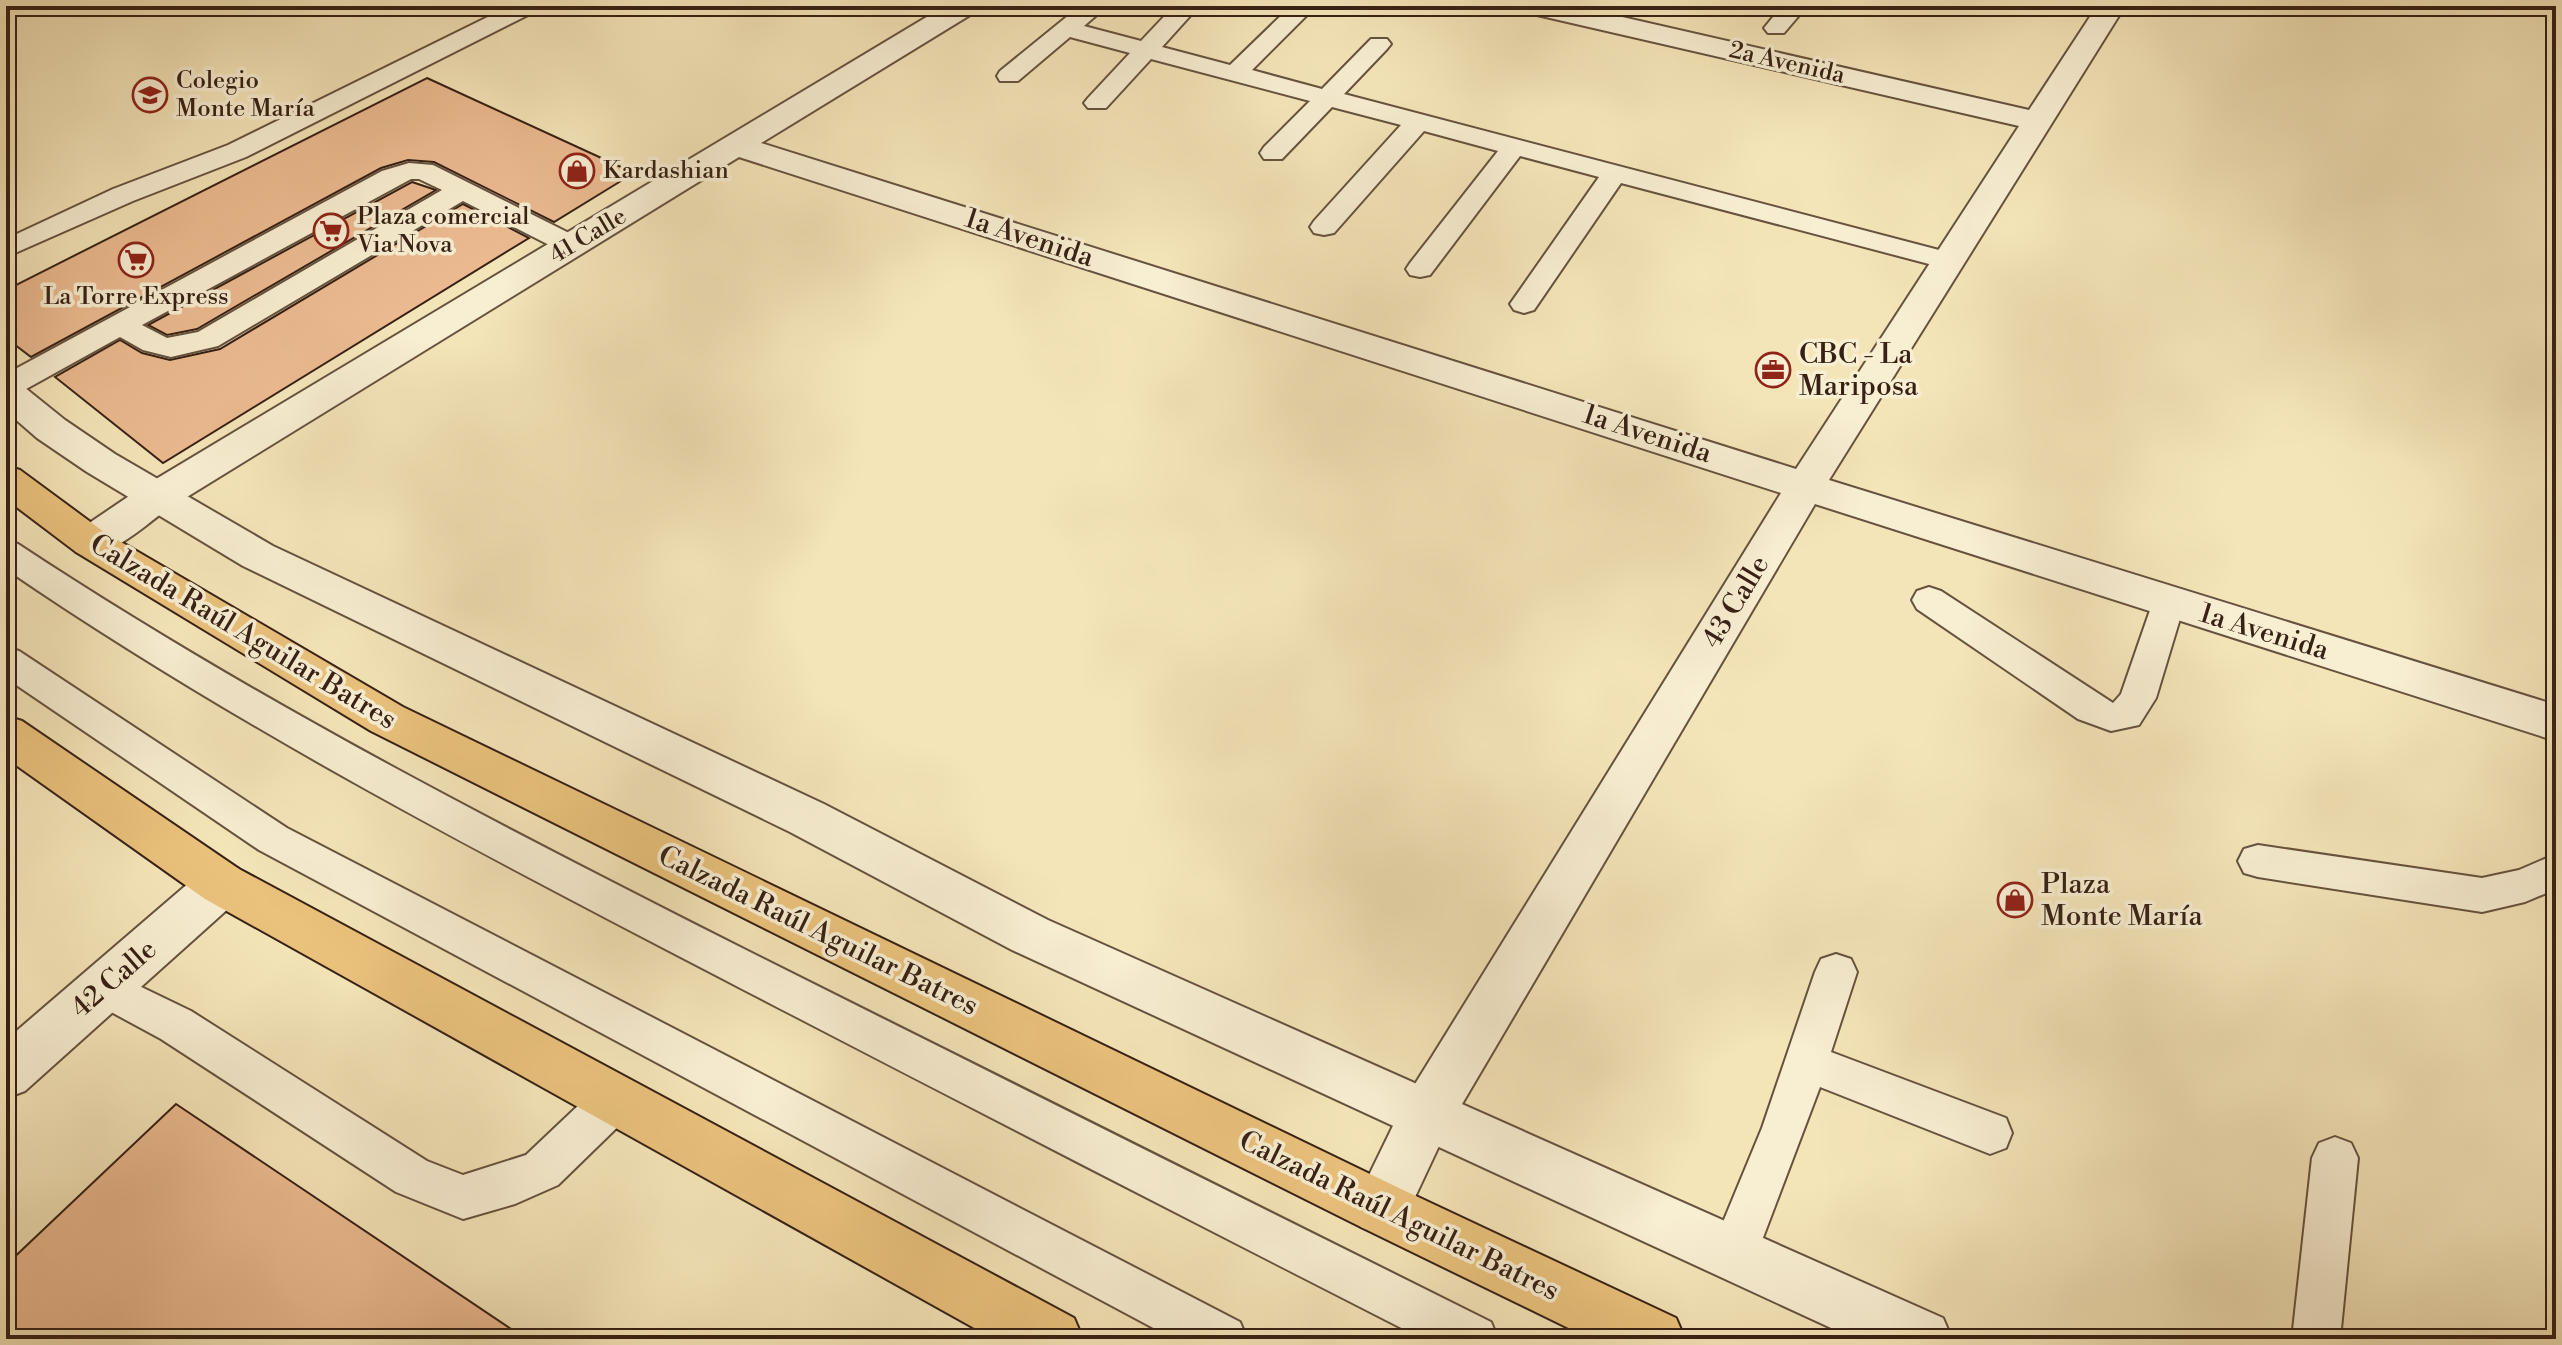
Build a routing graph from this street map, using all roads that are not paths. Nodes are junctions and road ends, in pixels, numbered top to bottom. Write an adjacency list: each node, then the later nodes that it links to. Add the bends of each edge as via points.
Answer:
1 (528, 6): 26 (lane, via 237,151 123,195)
2 (965, 6): 19 (street, 41 Calle)
3 (1095, 6): 10 (lane)
4 (1187, 6): 12 (lane)
5 (1304, 6): 13 (lane)
6 (1537, 6): 18 (street, 2a Avenida)
7 (1795, 6): 9 (lane)
8 (2111, 6): 18 (street, 43 Calle)
9 (1776, 28)
10 (1066, 29): 12 (lane); 14 (lane)
11 (1379, 44): 15 (lane)
12 (1145, 48): 13 (lane); 16 (lane)
13 (1235, 73): 15 (lane)
14 (1009, 76)
15 (1329, 98): 17 (lane); 21 (lane)
16 (1097, 103)
17 (1419, 121): 20 (lane); 24 (lane)
18 (2037, 121): 27 (street, 43 Calle)
19 (737, 146): 25 (street, 41 Calle); 33 (street, 1a Avenida)
20 (1515, 146): 22 (lane); 28 (lane)
21 (1273, 153)
22 (1615, 173): 27 (lane); 29 (lane)
23 (462, 190): 25 (lane); 30 (lane, via 424,171 391,177); 30 (lane, via 196,344 160,349)
24 (1324, 227)
25 (573, 246): 34 (street, 41 Calle)
26 (6, 249)
27 (1948, 261): 33 (street, 43 Calle)
28 (1420, 269)
29 (1524, 304)
30 (121, 324): 31 (lane)
31 (6, 389): 34 (street, via 51,429)
32 (6, 479): 35 (highway, Calzada Raúl Aguilar Batres)
33 (1806, 485): 38 (street, 1a Avenida); 50 (street, 43 Calle)
34 (155, 498): 35 (street, 41 Calle); 50 (street, via 258,556 807,818 1030,935)
35 (90, 542): 53 (highway, Calzada Raúl Aguilar Batres, via 387,719)
36 (6, 552): 57 (lane, via 65,594 337,757 546,869)
37 (1929, 600): 38 (lane, via 2091,709 2111,717 2126,715 2138,698)
38 (2168, 602): 40 (street, 1a Avenida)
39 (6, 660): 56 (lane, via 273,839)
40 (2556, 723)
41 (6, 734): 44 (highway)
42 (2258, 861): 43 (lane, via 2482,895)
43 (2556, 871)
44 (222, 884): 46 (street, 42 Calle); 49 (highway)
45 (1836, 972): 47 (lane)
46 (104, 987): 48 (street, 42 Calle); 49 (lane, via 176,1025 412,1177 463,1197 542,1170)
47 (1804, 1061): 51 (lane); 54 (lane, via 1784,1128)
48 (6, 1074)
49 (617, 1098): 55 (highway)
50 (1426, 1115): 53 (street, 43 Calle); 54 (street)
51 (1990, 1133)
52 (2335, 1158): 60 (lane)
53 (1381, 1208): 58 (highway, Calzada Raúl Aguilar Batres)
54 (1733, 1256): 59 (street)
55 (1053, 1339)
56 (1223, 1339)
57 (1474, 1339)
58 (1655, 1339)
59 (1922, 1339)
60 (2316, 1339)

